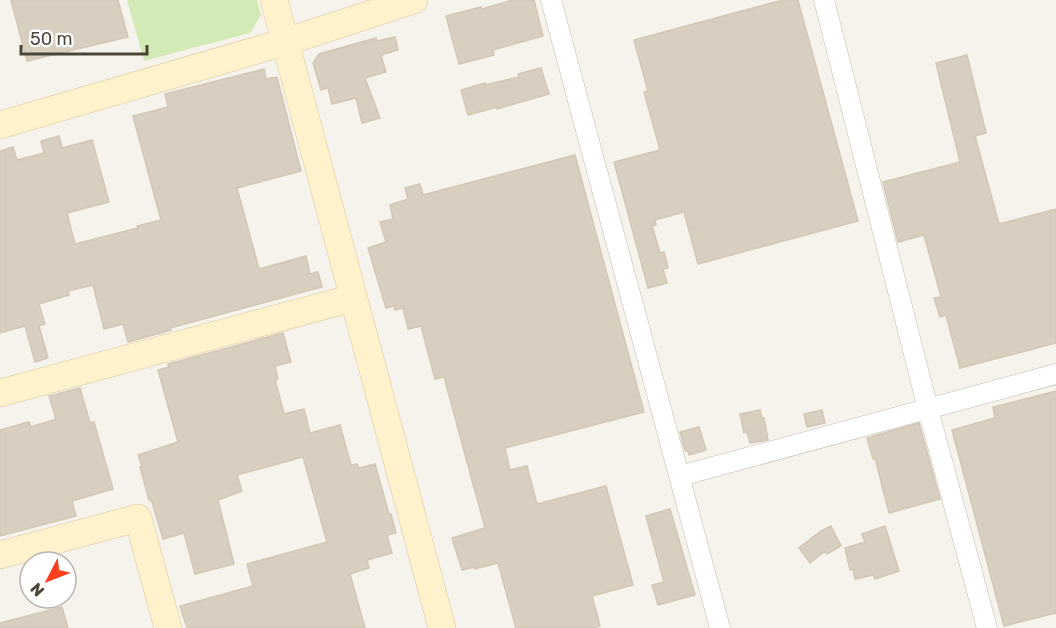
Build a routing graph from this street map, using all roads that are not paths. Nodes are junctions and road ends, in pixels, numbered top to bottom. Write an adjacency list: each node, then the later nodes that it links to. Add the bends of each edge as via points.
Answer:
1 (274, 0): 5 (street)
2 (414, 0): 5 (street)
3 (551, 0): 11 (street)
4 (824, 0): 10 (street)
5 (285, 42): 6 (street); 7 (street)
6 (0, 125)
7 (353, 298): 9 (street); 14 (street)
8 (1056, 374): 10 (street)
9 (0, 393)
10 (928, 409): 11 (street); 16 (street)
11 (680, 476): 15 (street)
12 (0, 555): 13 (street, via 138,518)
13 (168, 628)
14 (442, 628)
15 (720, 628)
16 (987, 628)

